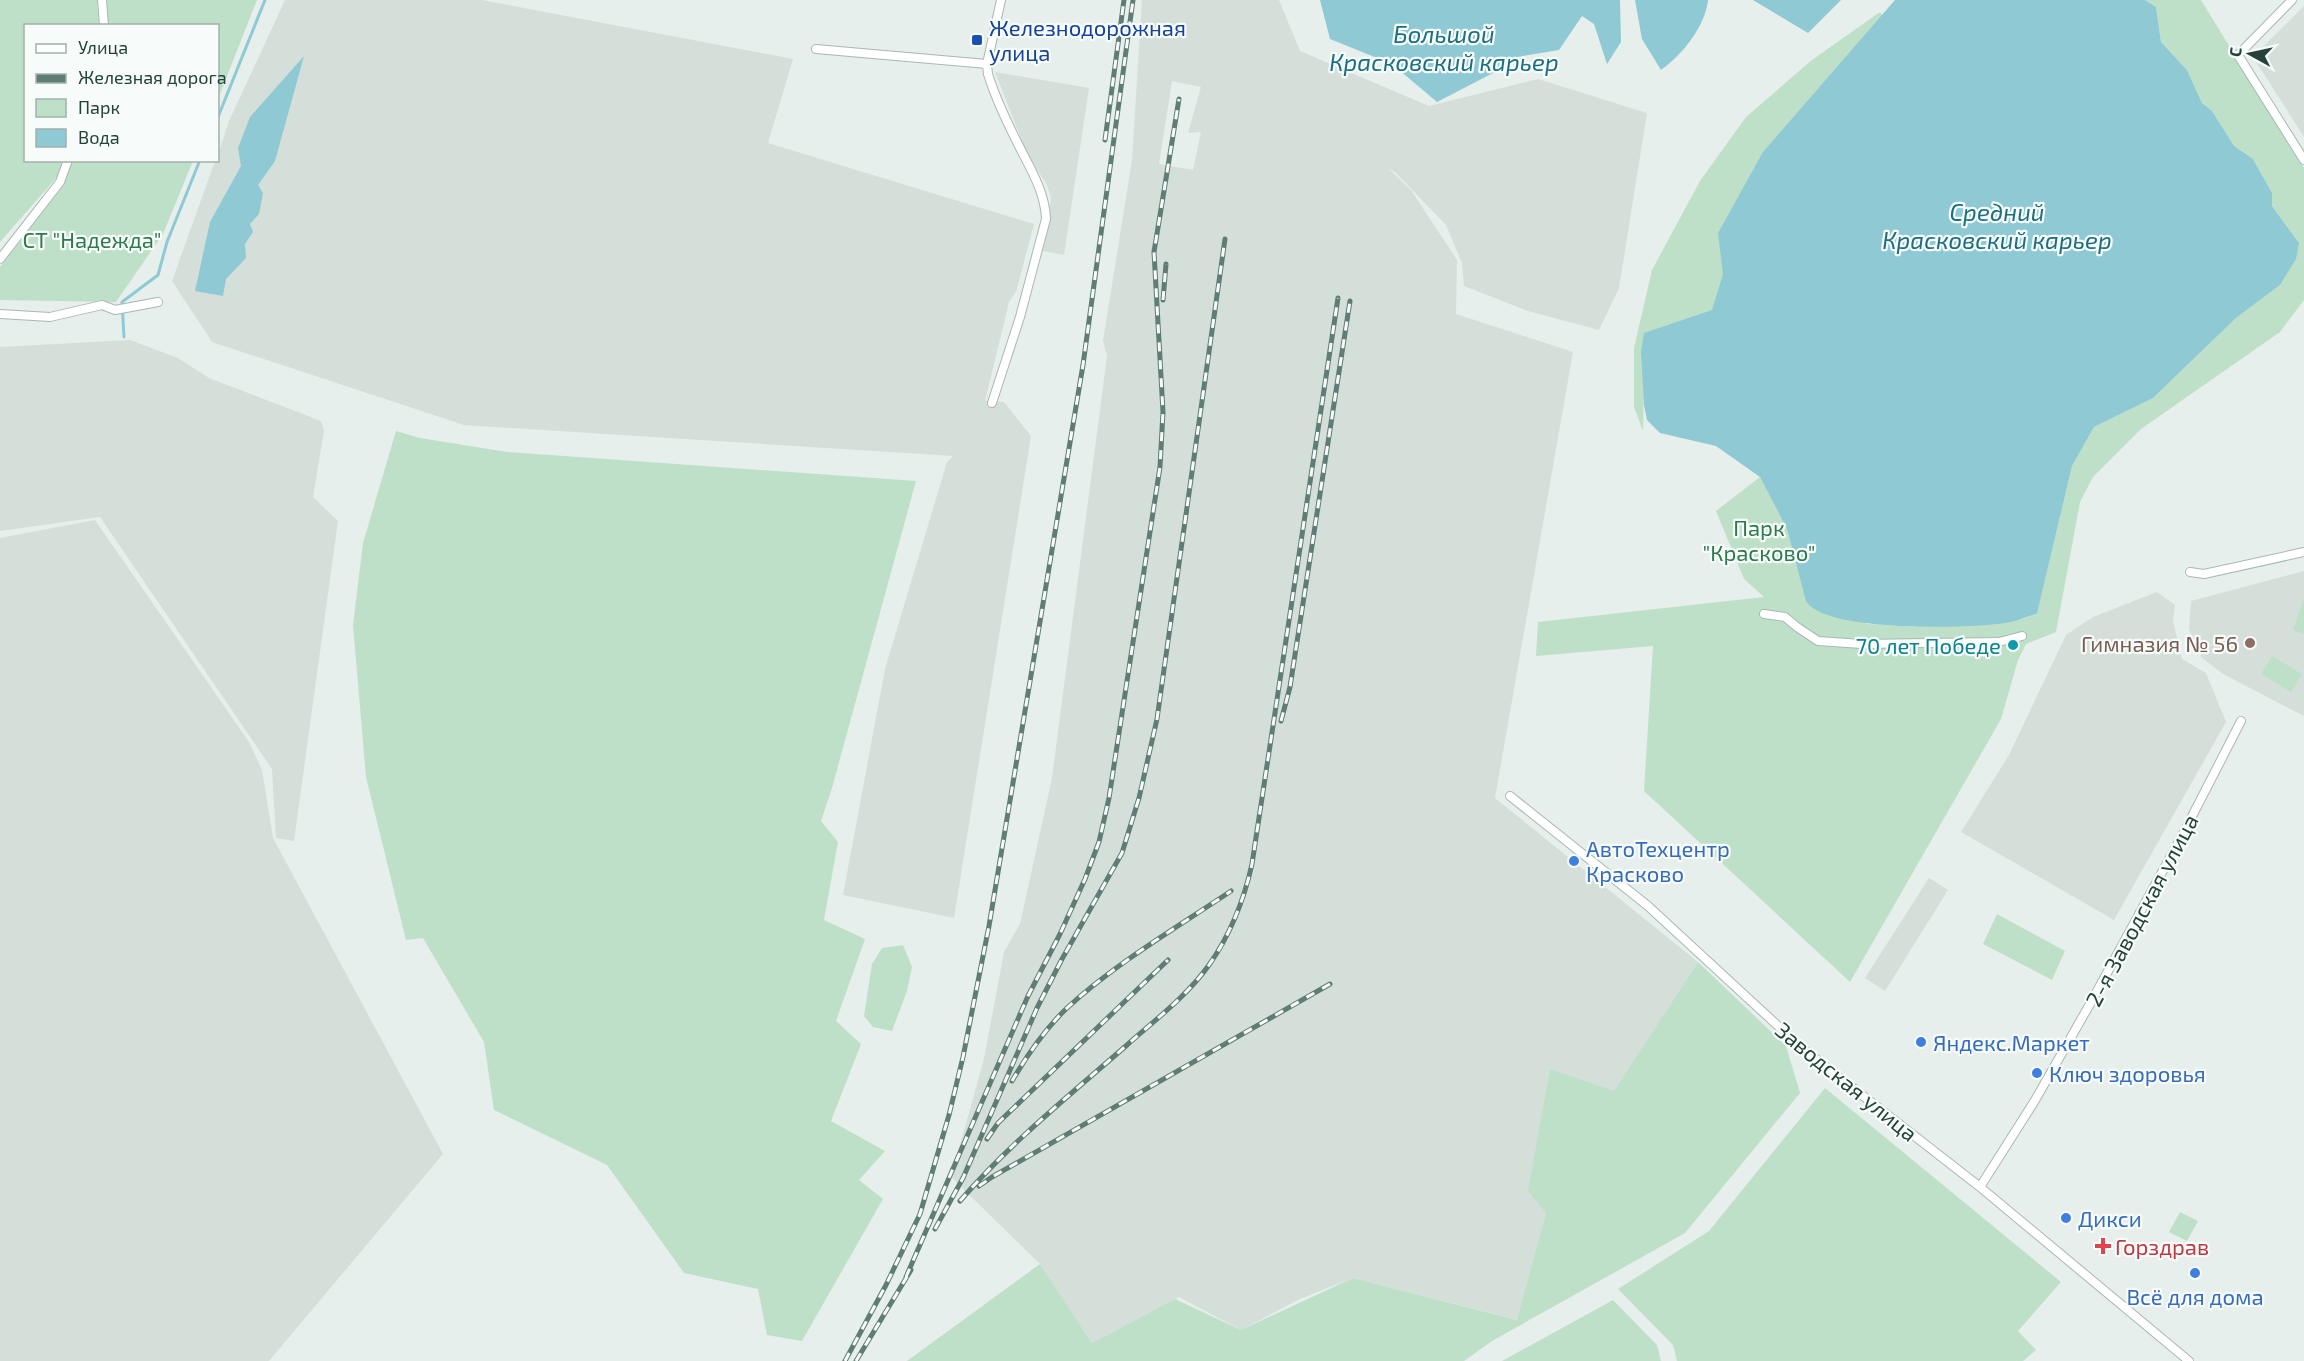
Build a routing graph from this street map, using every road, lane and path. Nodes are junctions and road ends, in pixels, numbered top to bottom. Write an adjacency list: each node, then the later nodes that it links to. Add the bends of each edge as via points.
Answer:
1 (102, 0): 4 (street)
2 (1001, 0): 6 (street)
3 (2292, 0): 7 (street, via 2238,55)
4 (104, 24)
5 (816, 49): 6 (street)
6 (987, 64): 12 (street, via 996,96 1041,191 1046,219)
7 (2304, 160)
8 (67, 162): 9 (street, via 60,182)
9 (0, 259)
10 (158, 302): 11 (street, via 115,310 102,305 50,317)
11 (0, 314)
12 (992, 403)
13 (2304, 552): 14 (street, via 2204,574)
14 (2190, 572)
15 (1764, 614): 16 (street, via 1785,617 1818,641 1999,642)
16 (2022, 636)
17 (2241, 721): 19 (street, 2-я Заводская улица, via 2090,1004)
18 (1510, 796): 19 (street, Заводская улица, via 1648,906 1803,1049)
19 (1980, 1187): 20 (street, Заводская улица)
20 (2189, 1361)

